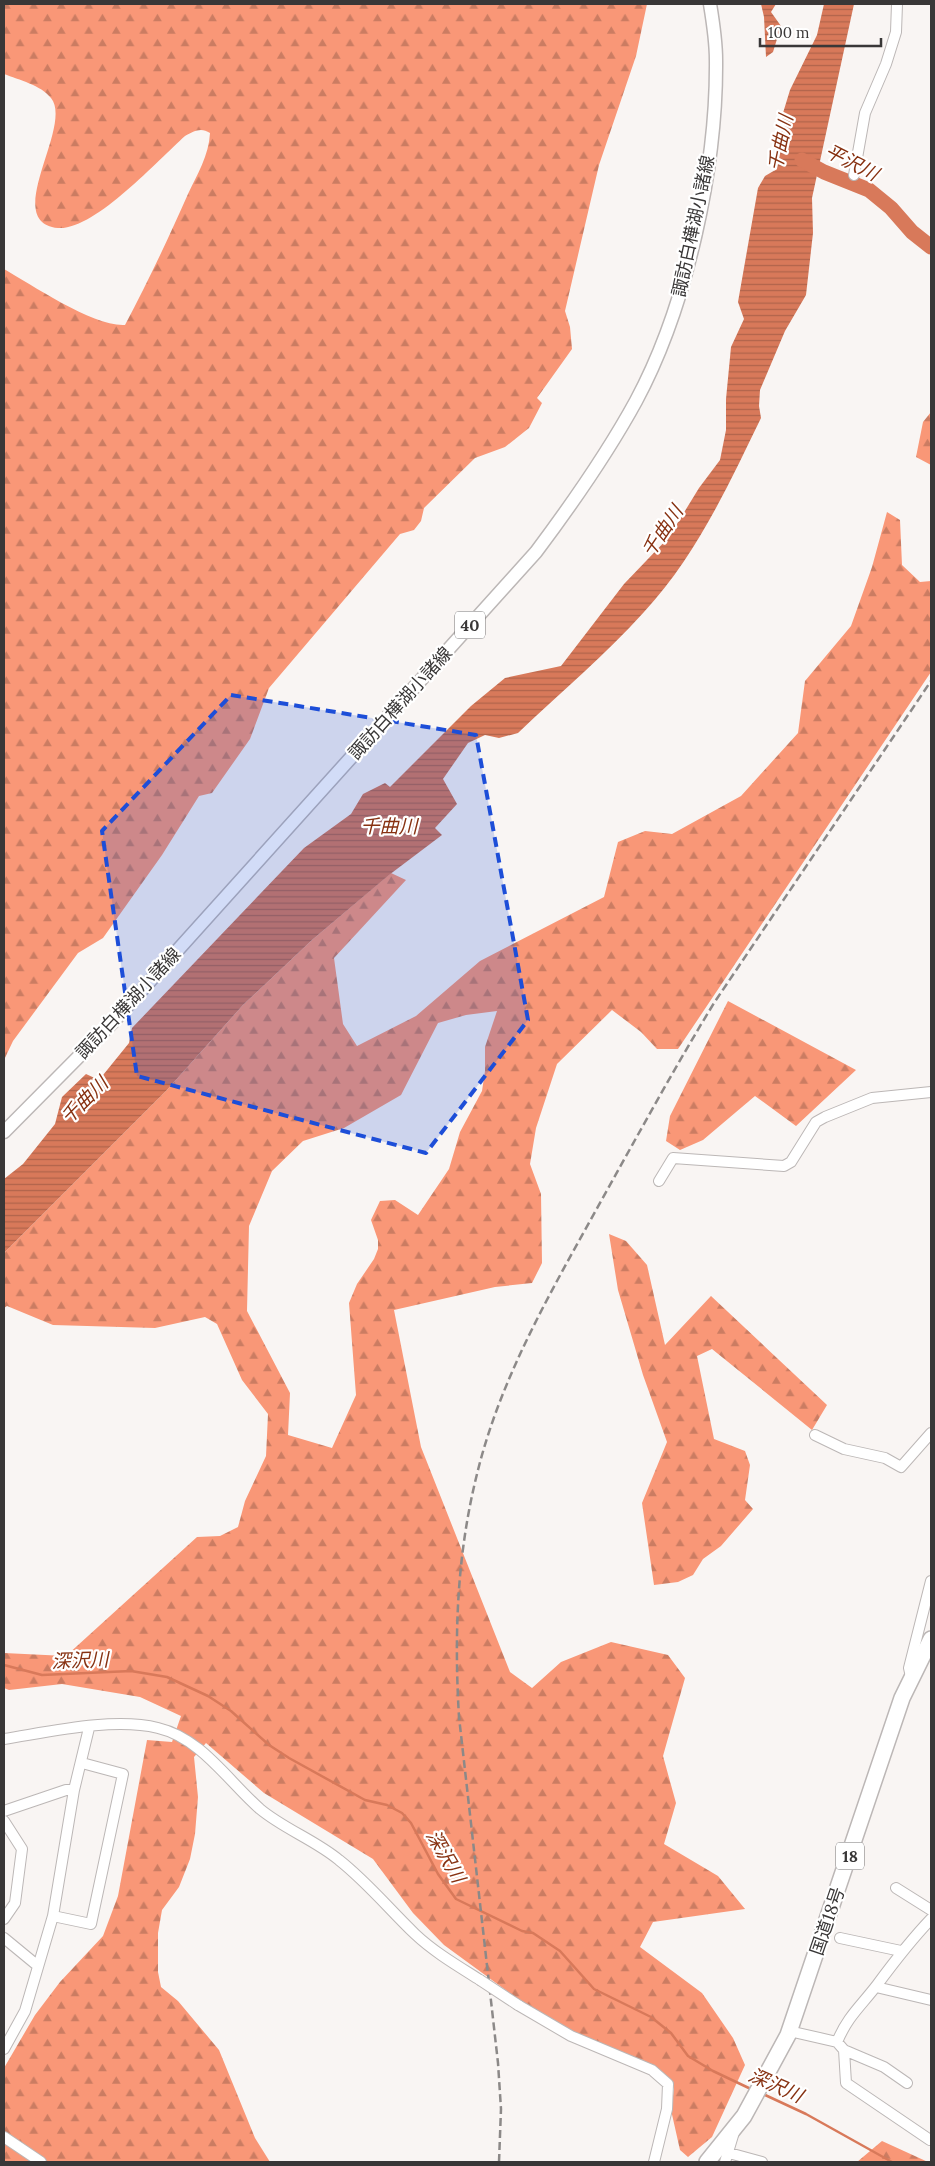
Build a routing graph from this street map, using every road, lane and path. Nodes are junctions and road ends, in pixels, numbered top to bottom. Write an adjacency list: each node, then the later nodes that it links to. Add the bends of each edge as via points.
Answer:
1 (710, 4): 5 (main road, 諏訪白樺湖小諸線 / 40, via 716,59 715,102 693,247 675,311 645,382 579,496 536,552 113,1022)
2 (898, 4): 3 (street, via 896,32 865,113)
3 (854, 175)
4 (931, 1092): 6 (street, via 872,1098 816,1122 791,1162 784,1166 674,1158)
5 (4, 1132)
6 (659, 1181)
7 (931, 1432): 8 (street, via 901,1467 885,1458 844,1449)
8 (815, 1435)
9 (931, 1581): 10 (street)
10 (921, 1623): 11 (street); 12 (street, via 909,1668)
11 (931, 1639): 12 (highway, 国道18号 / 18)
12 (911, 1678): 30 (highway, 国道18号 / 18)
13 (89, 1728): 14 (street); 15 (street); 39 (street, bridge, via 139,1725 184,1738 198,1747 260,1809 338,1859 373,1889 416,1935 518,2005 571,2036 652,2070 668,2084 667,2108)
14 (4, 1739)
15 (82, 1763): 16 (street); 21 (street, via 123,1774 91,1924)
16 (74, 1790): 17 (street); 21 (street)
17 (4, 1811)
18 (4, 1821): 22 (street, via 22,1849 15,1903)
19 (896, 1888): 20 (street)
20 (931, 1910)
21 (53, 1916): 27 (street)
22 (4, 1919)
23 (931, 1919): 26 (street)
24 (4, 1938): 27 (street)
25 (840, 1938): 26 (street)
26 (901, 1951): 28 (street)
27 (38, 1966): 32 (street, via 25,2011)
28 (876, 1987): 29 (street); 31 (street, via 846,2022)
29 (931, 2000)
30 (788, 2033): 31 (street); 34 (highway, 国道18号 / 18)
31 (840, 2046): 33 (street); 36 (street, via 846,2083)
32 (4, 2049)
33 (908, 2083)
34 (740, 2122): 37 (street); 40 (highway, 国道18号 / 18)
35 (4, 2138): 38 (street)
36 (930, 2140)
37 (727, 2158): 41 (street)
38 (41, 2162)
39 (654, 2162)
40 (708, 2162)
41 (762, 2162)

